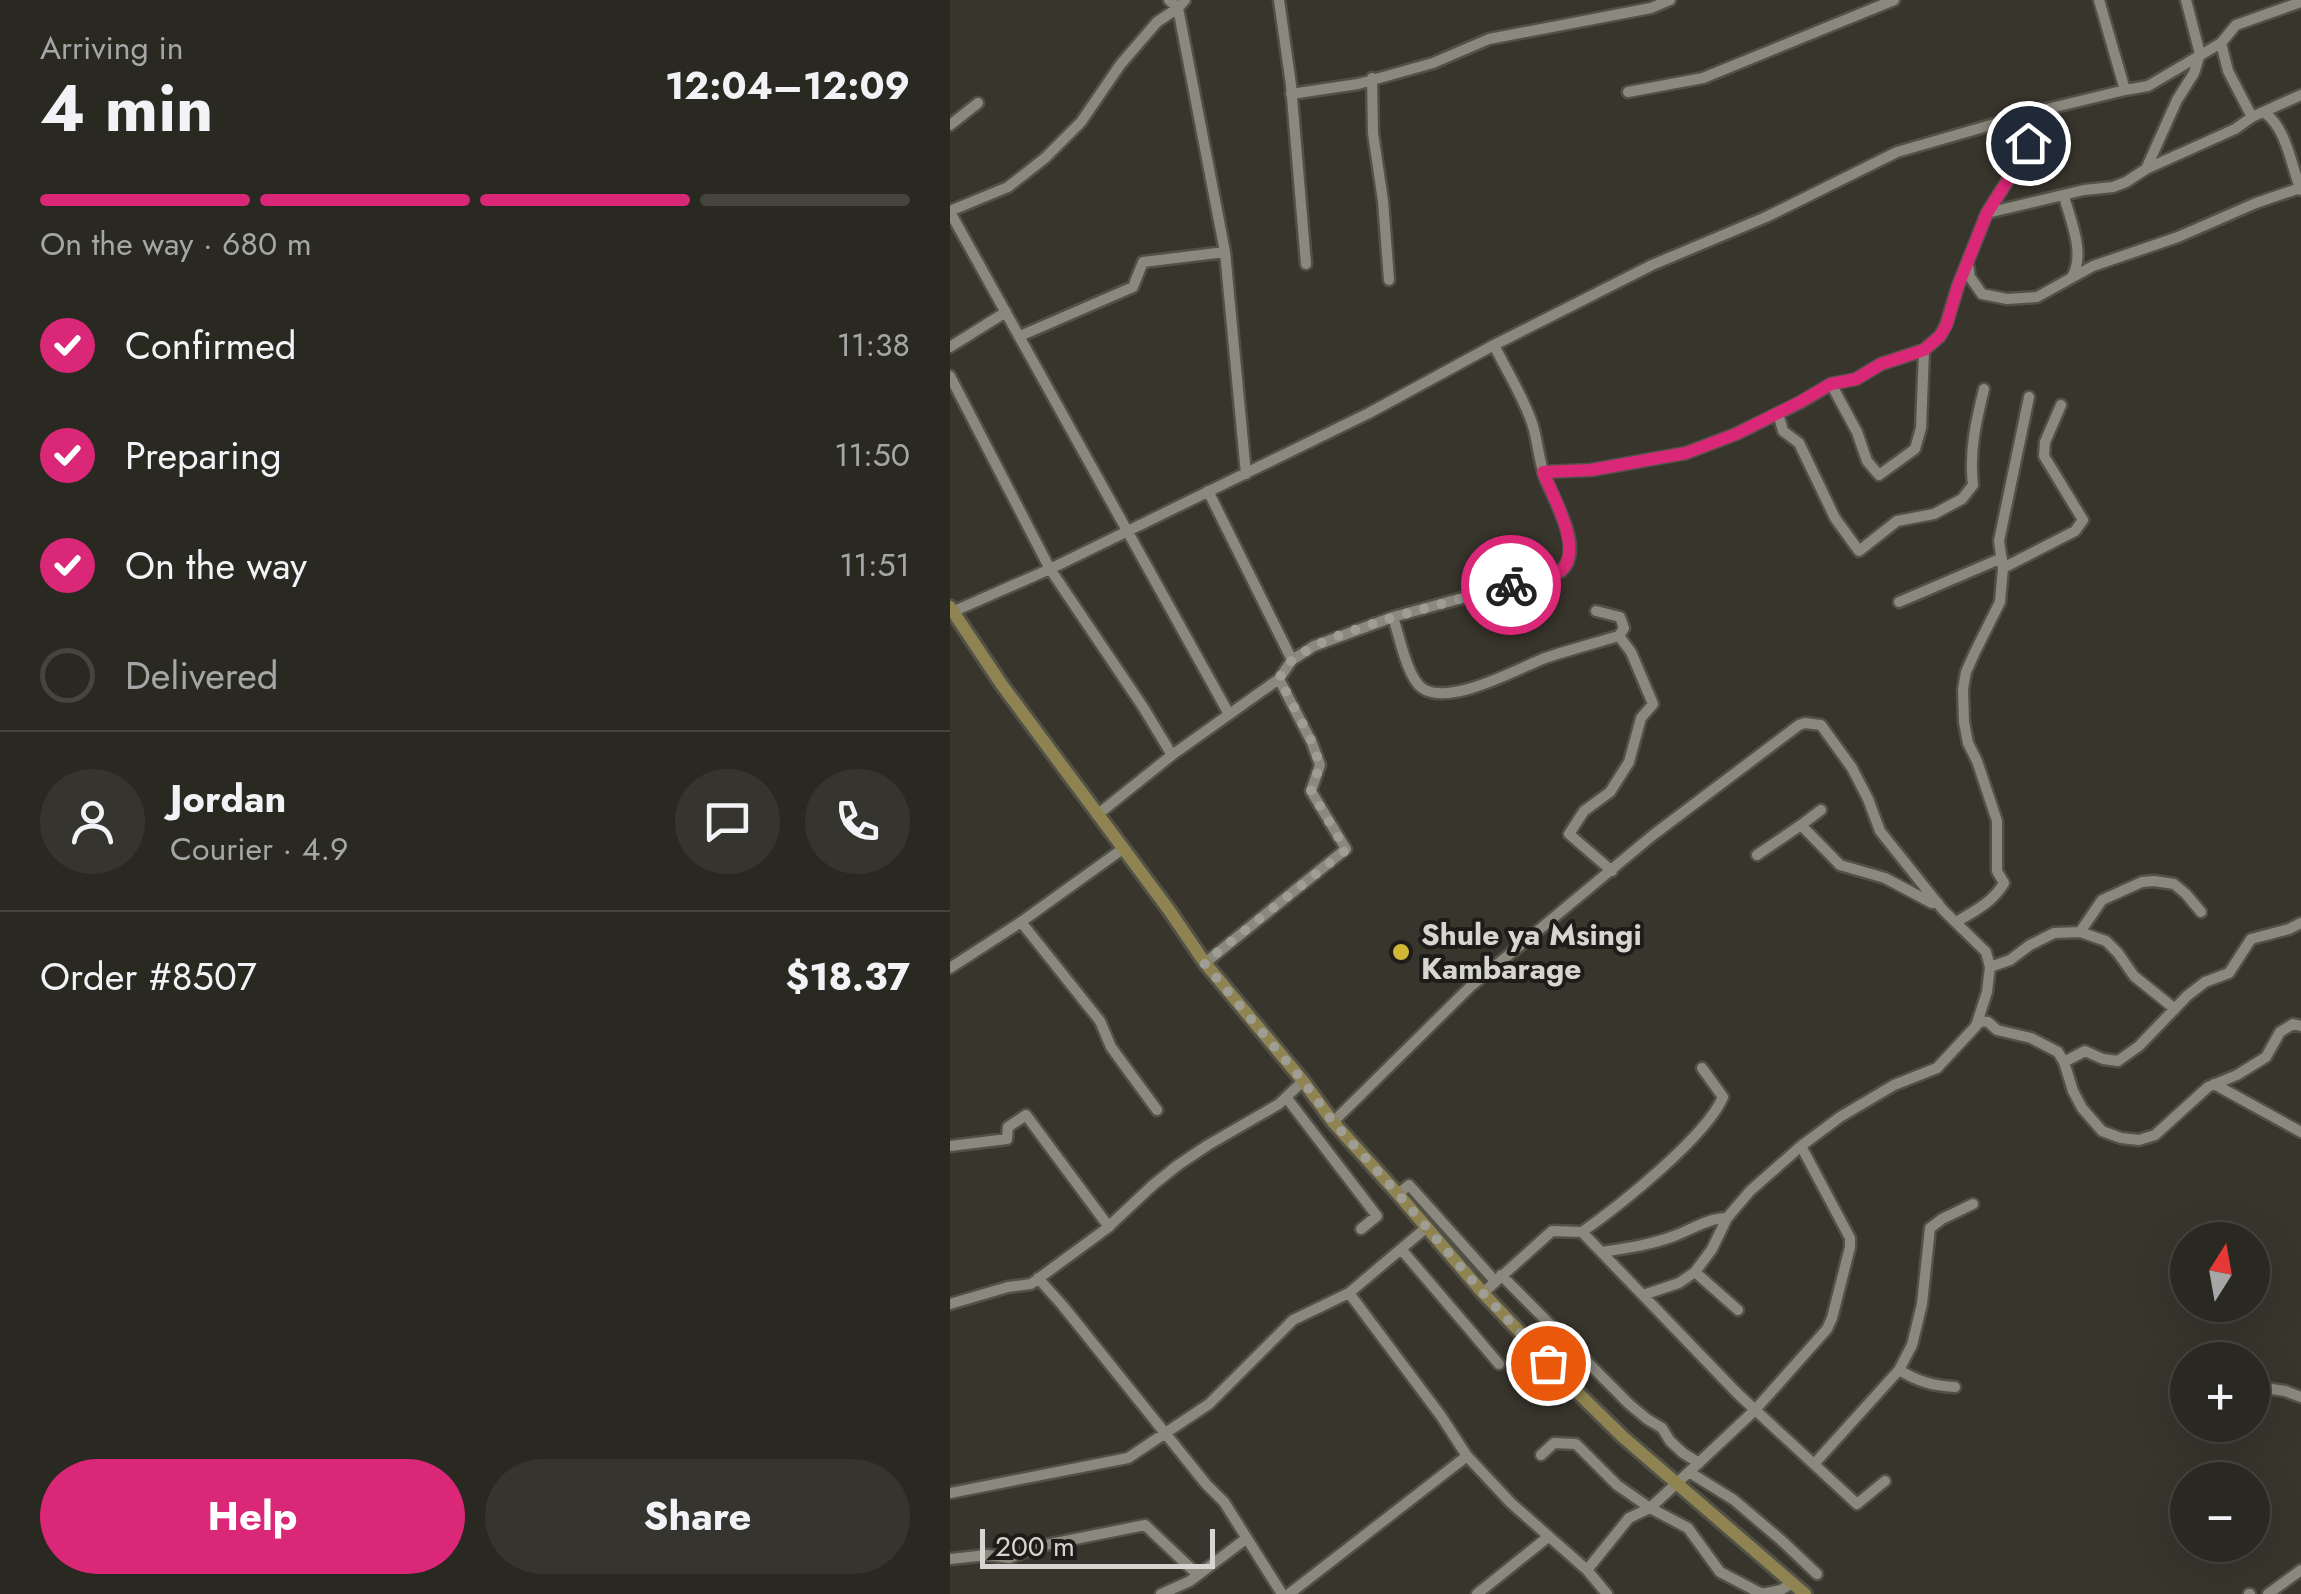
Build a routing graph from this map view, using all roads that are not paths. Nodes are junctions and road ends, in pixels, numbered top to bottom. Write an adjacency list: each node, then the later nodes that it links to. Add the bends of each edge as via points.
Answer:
1 (1279, 0): 13 (street)
2 (1670, 0): 10 (street, via 1488,38 1433,64)
3 (1894, 0): 12 (street, via 1703,78)
4 (2099, 0): 11 (street)
5 (2186, 0): 9 (street)
6 (2301, 2): 8 (street, via 2236,25)
7 (1177, 3): 23 (street, via 1045,158 1008,186); 25 (street)
8 (2221, 43): 9 (street); 18 (street)
9 (2200, 54): 11 (street, via 2148,86); 20 (street)
10 (1372, 78): 13 (street); 29 (street)
11 (2125, 90): 16 (street)
12 (1628, 92)
13 (1292, 94): 27 (street)
14 (2301, 96): 17 (street)
15 (978, 103): 19 (street)
16 (2044, 110): 24 (street, via 2043,124); 32 (street, via 1896,152)
17 (2265, 113): 18 (street); 21 (street, via 2286,144)
18 (2252, 118): 20 (street)
19 (950, 125)
20 (2146, 169): 22 (street, via 2112,187)
21 (2300, 190): 28 (street)
22 (2064, 196): 24 (street); 28 (street, via 2078,251)
23 (950, 211): 30 (street)
24 (1987, 213): 26 (street)
25 (1225, 252): 31 (street, via 1143,262 1133,286); 42 (street)
26 (1968, 262): 28 (street, via 1982,294 2007,299 2037,298); 34 (street, via 1946,326)
27 (1306, 264)
28 (2072, 277)
29 (1390, 280)
30 (1006, 312): 31 (street); 33 (street)
31 (1020, 336): 44 (street)
32 (1494, 345): 41 (street, via 1532,422); 42 (street)
33 (950, 347)
34 (1924, 350): 36 (street); 36 (street, via 1914,449 1879,475)
35 (950, 376): 46 (street)
36 (1831, 384): 40 (street)
37 (1984, 389): 40 (street, via 1970,464 1973,484 1962,500 1896,522 1859,551)
38 (2029, 397): 45 (street, via 1999,542)
39 (2061, 405): 45 (street, via 2044,456 2083,520 2075,532)
40 (1778, 413): 41 (street, via 1686,453)
41 (1543, 472): 50 (street, via 1568,532 1566,568)
42 (1246, 474): 43 (street)
43 (1208, 491): 44 (street); 52 (street)
44 (1126, 531): 46 (street); 54 (street)
45 (2003, 563): 47 (street); 65 (street, via 2000,602 1963,690 1968,744 1997,821 1997,872 2004,884)
46 (1050, 569): 48 (street); 55 (street)
47 (1899, 602)
48 (951, 611): 57 (main road)
49 (1596, 611): 51 (street, via 1620,617)
50 (1394, 617): 51 (street, via 1417,684 1441,694); 52 (street)
51 (1619, 636): 61 (street, via 1653,704 1610,792 1569,834)
52 (1292, 660): 53 (street)
53 (1279, 678): 54 (street); 68 (street, via 1320,765 1311,791 1346,850)
54 (1229, 714): 55 (street)
55 (1172, 755): 57 (street)
56 (1821, 810): 58 (street)
57 (1097, 815): 59 (main road)
58 (1801, 824): 60 (street); 62 (street, via 1840,865)
59 (1124, 848): 64 (street); 68 (main road)
60 (1757, 855)
61 (1612, 871): 62 (street, via 1805,723 1821,725 1860,784 1880,831); 80 (street, via 1470,988)
62 (1939, 903): 65 (street)
63 (2201, 912): 67 (street, via 2174,884 2154,880 2102,900)
64 (1021, 922): 70 (street); 79 (street, via 1100,1021)
65 (1956, 922): 69 (street, via 1986,952)
66 (2301, 923): 71 (street, via 2251,940 2229,973 2205,982)
67 (2080, 932): 69 (street, via 2054,933); 71 (street, via 2106,941 2134,976)
68 (1204, 963): 76 (main road)
69 (1990, 967): 72 (street)
70 (950, 968)
71 (2176, 1009): 74 (street, via 2118,1061 2085,1051)
72 (1976, 1026): 74 (street, via 1988,1022 2042,1042); 83 (street, via 1937,1068 1894,1085)
73 (2301, 1026): 77 (street, via 2280,1032 2266,1056)
74 (2064, 1062): 77 (street, via 2092,1120 2102,1131 2132,1140 2154,1135)
75 (1702, 1068): 90 (street, via 1723,1098 1718,1109 1682,1149)
76 (1303, 1081): 78 (street); 80 (main road)
77 (2214, 1084): 81 (street)
78 (1286, 1097): 87 (street, via 1178,1165); 89 (street, via 1377,1216)
79 (1158, 1110)
80 (1333, 1122): 84 (main road)
81 (2301, 1132)
82 (950, 1146): 87 (street, via 1007,1138 1008,1127 1026,1115)
83 (1801, 1146): 86 (street); 106 (street, via 1850,1247 1827,1329)
84 (1398, 1194): 88 (main road); 95 (street, via 1409,1185)
85 (1973, 1204): 102 (street, via 1930,1228 1922,1304)
86 (1727, 1218): 92 (street); 93 (street)
87 (1109, 1227): 94 (street)
88 (1427, 1227): 91 (street); 97 (main road)
89 (1361, 1229)
90 (1582, 1232): 92 (street); 95 (street, via 1552,1231)
91 (1400, 1250): 96 (street); 101 (street)
92 (1602, 1252): 98 (street)
93 (1695, 1272): 98 (street); 100 (street)
94 (1038, 1278): 99 (street); 107 (street)
95 (1498, 1278): 97 (street); 111 (street, via 1662,1428)
96 (1349, 1293): 107 (street, via 1293,1320 1209,1404); 109 (street)
97 (1483, 1293): 113 (main road, via 1570,1386)
98 (1644, 1295): 106 (street)
99 (950, 1304)
100 (1738, 1310)
101 (1499, 1364)
102 (1898, 1370): 103 (street); 110 (street)
103 (1955, 1387)
104 (2270, 1389): 105 (street)
105 (2301, 1397)
106 (1754, 1410): 110 (street); 111 (street)
107 (1166, 1432): 114 (street, via 1128,1458); 117 (street)
108 (1541, 1455): 115 (street, via 1554,1443 1576,1444)
109 (1467, 1456): 116 (street); 125 (street)
110 (1814, 1464): 112 (street, via 1858,1504)
111 (1694, 1467): 113 (street); 121 (street)
112 (1886, 1481)
113 (1676, 1483): 115 (street); 123 (main road)
114 (950, 1493)
115 (1650, 1508): 119 (street, via 1628,1518); 128 (street, via 1688,1528 1720,1572)
116 (1548, 1537): 119 (street); 126 (street)
117 (1247, 1538): 122 (street); 125 (street)
118 (950, 1559): 122 (street, via 1008,1558 1145,1525)
119 (1587, 1570): 127 (street)
120 (2301, 1570): 130 (street)
121 (1816, 1574)
122 (1198, 1575): 124 (street)
123 (1792, 1583): 128 (street); 129 (main road)
124 (1160, 1594)
125 (1285, 1594)
126 (1477, 1594)
127 (1608, 1594)
128 (1761, 1594)
129 (1805, 1594)
130 (2268, 1594)

